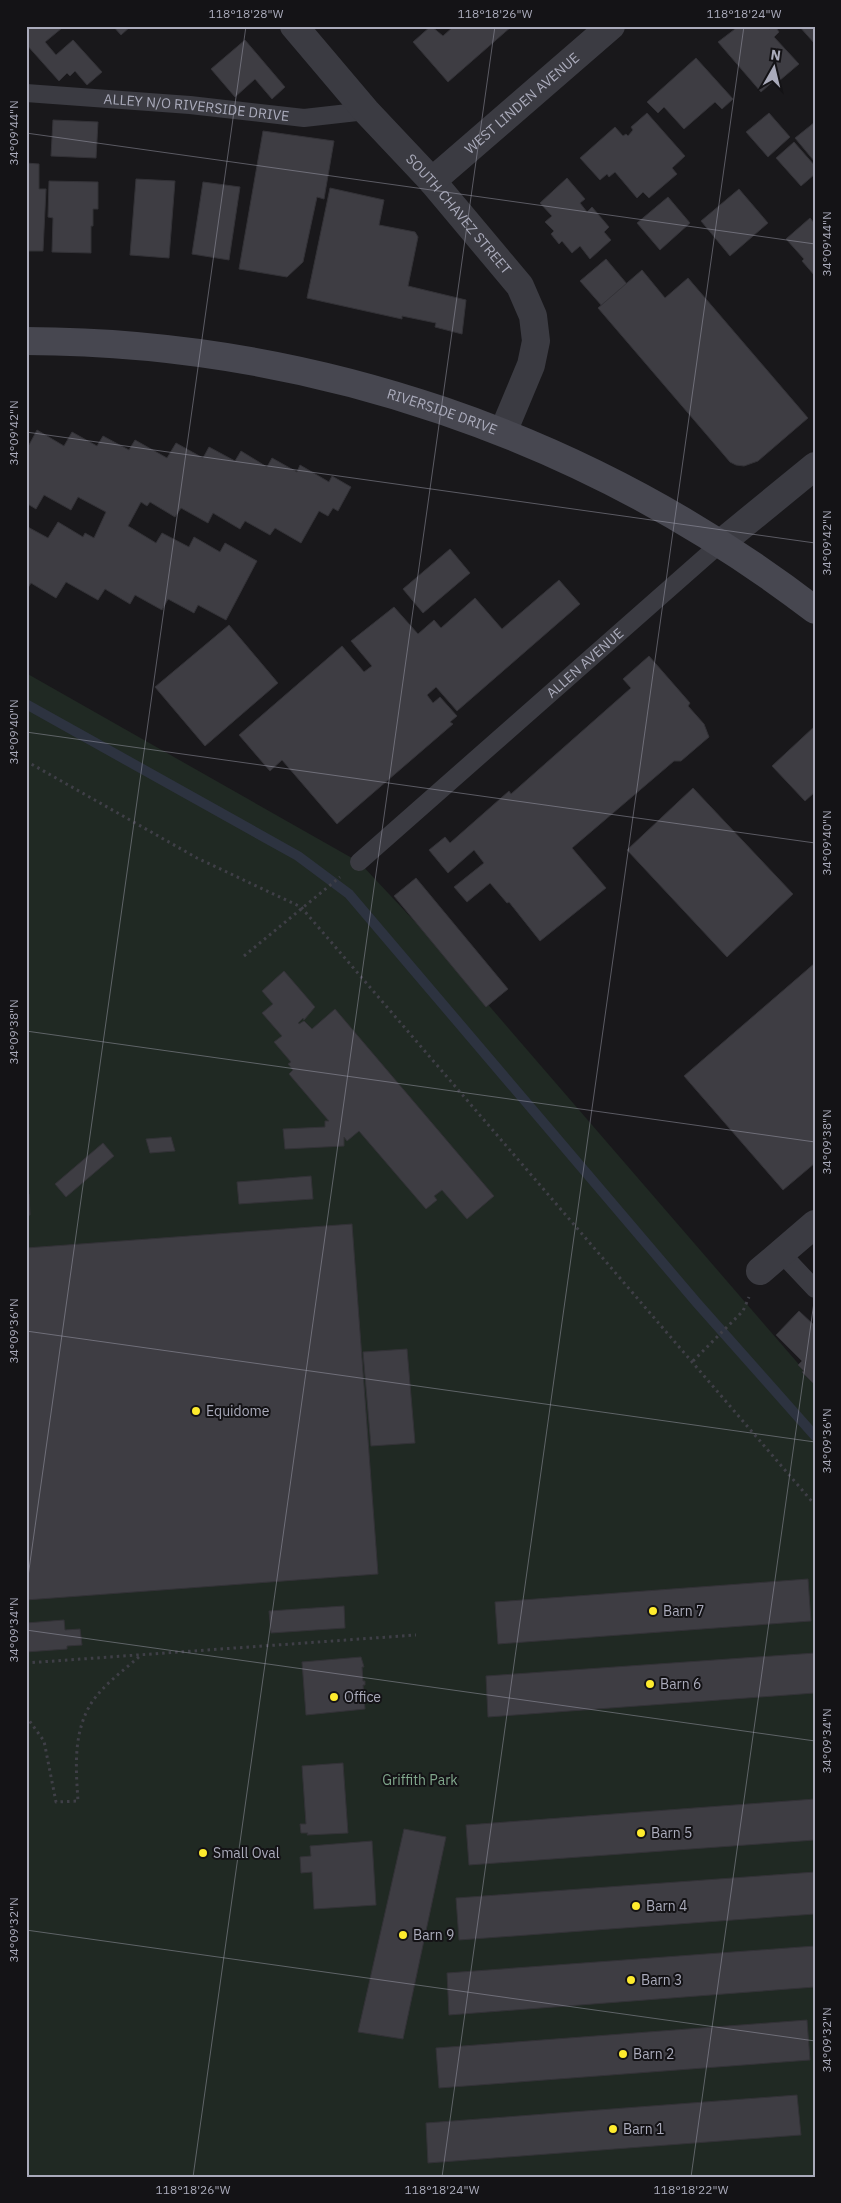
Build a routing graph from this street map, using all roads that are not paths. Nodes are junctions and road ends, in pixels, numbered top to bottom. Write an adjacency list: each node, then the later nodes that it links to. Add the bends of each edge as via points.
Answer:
1 (294, 26): 4 (street, SOUTH CHAVEZ STREET)
2 (611, 26): 5 (street, WEST LINDEN AVENUE)
3 (26, 93): 4 (lane, ALLEY N/O RIVERSIDE DRIVE, via 190,105 304,118)
4 (366, 111): 5 (street, SOUTH CHAVEZ STREET)
5 (432, 182): 7 (street, SOUTH CHAVEZ STREET, via 520,286 533,316 536,341 531,365)
6 (26, 341): 7 (main road, RIVERSIDE DRIVE, via 139,347 226,357 290,369 408,398)
7 (503, 432): 9 (main road, RIVERSIDE DRIVE, via 631,492)
8 (815, 466): 9 (street, ALLEN AVENUE)
9 (721, 543): 10 (main road, RIVERSIDE DRIVE); 11 (lane, ALLEN AVENUE)
10 (815, 610)
11 (352, 867)
12 (815, 1224): 13 (street)
13 (781, 1253): 14 (street); 15 (lane)
14 (760, 1271)
15 (815, 1288)

